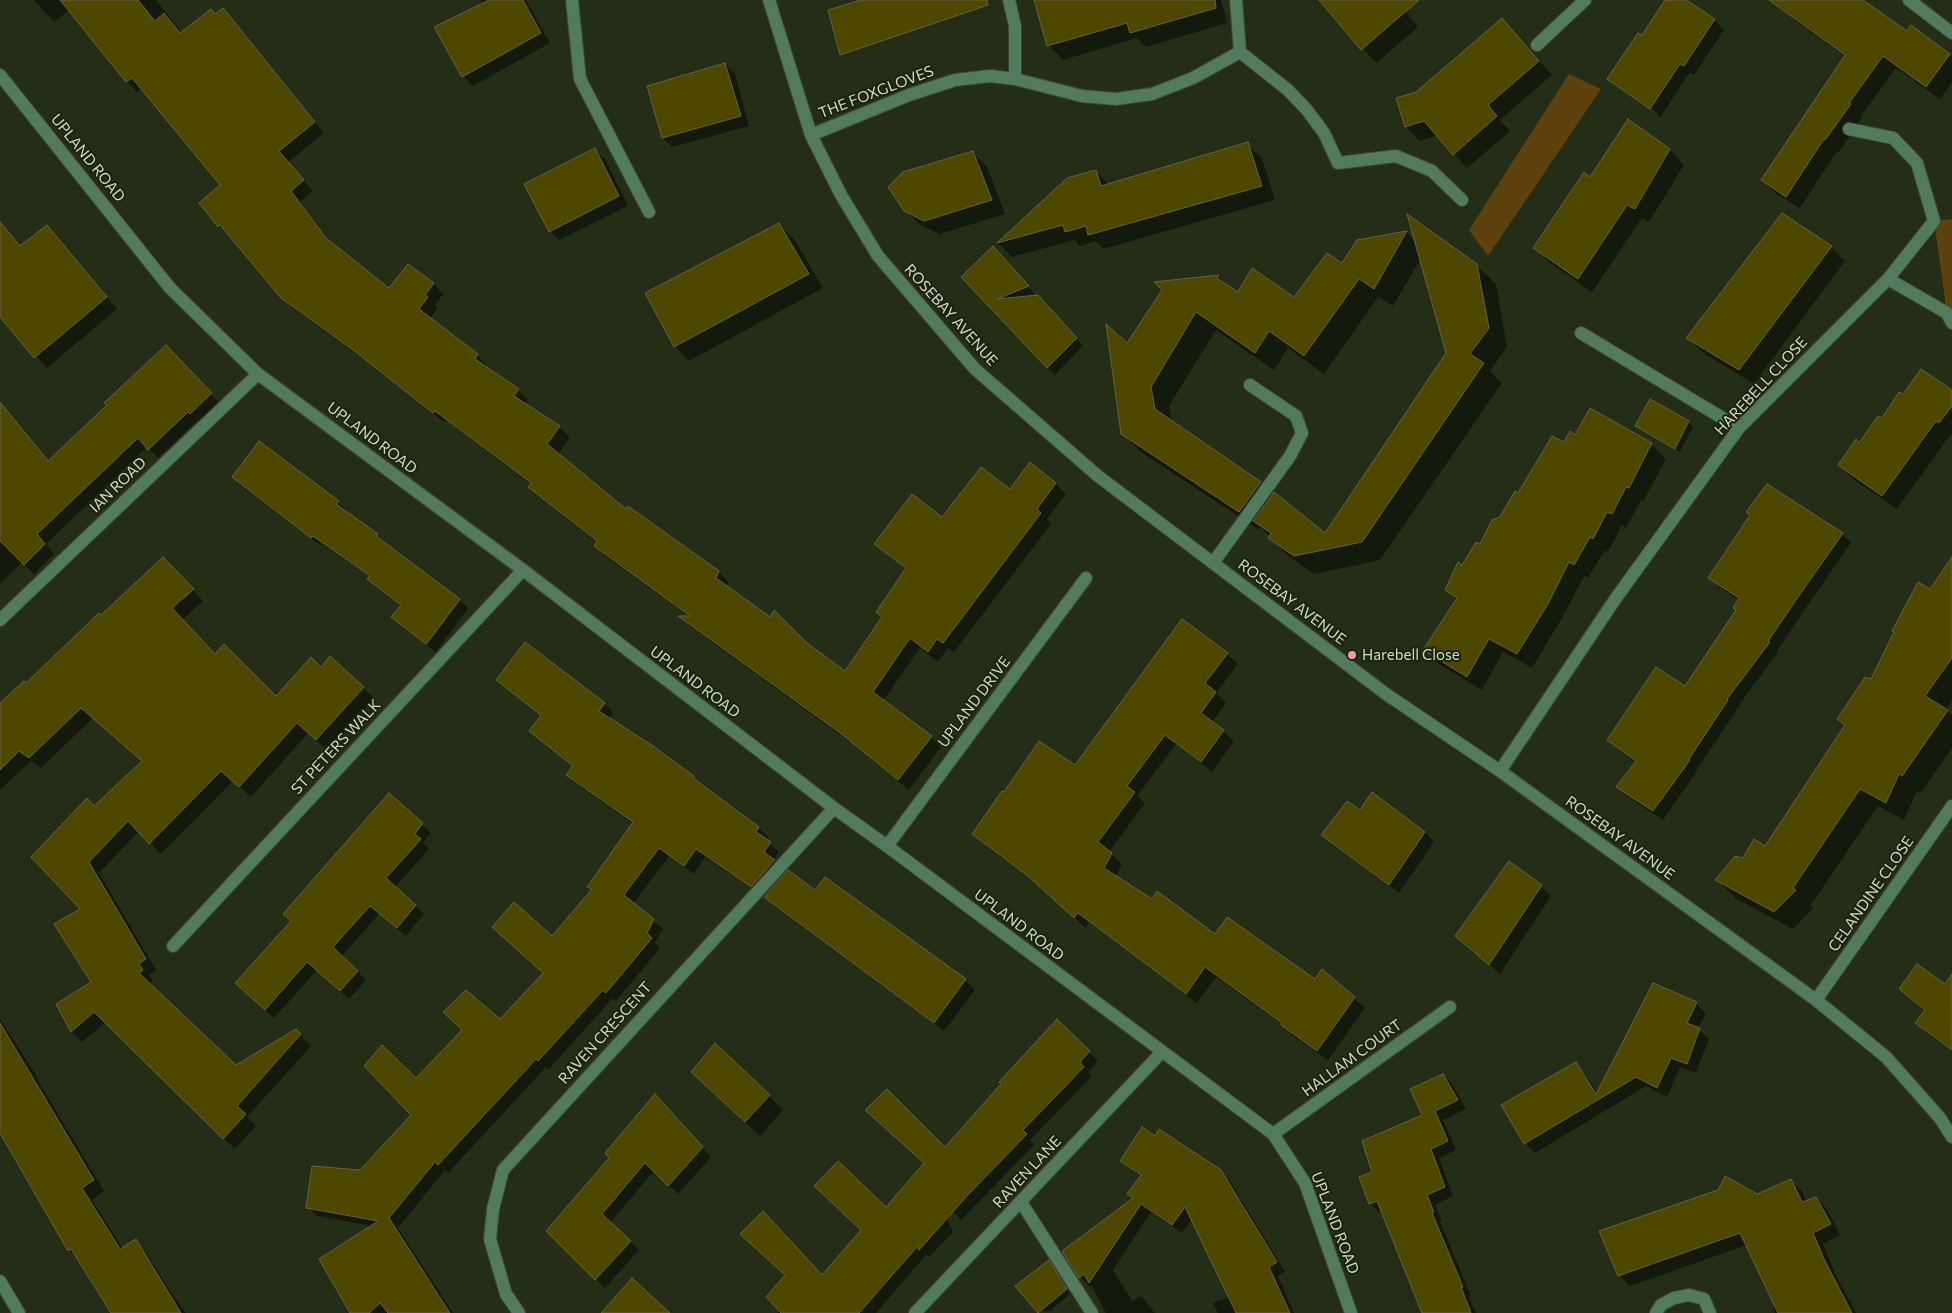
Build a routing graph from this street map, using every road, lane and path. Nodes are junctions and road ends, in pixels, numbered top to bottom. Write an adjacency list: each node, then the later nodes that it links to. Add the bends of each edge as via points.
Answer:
1 (572, 0): 15 (street, via 580,79)
2 (769, 0): 13 (street, ROSEBAY AVENUE)
3 (1009, 0): 11 (street, via 1015,26)
4 (1236, 0): 9 (street)
5 (1585, 0): 8 (street)
6 (1909, 0): 7 (street)
7 (1952, 33)
8 (1537, 45)
9 (1240, 52): 11 (street, THE FOXGLOVES, via 1192,78 1152,94 1116,99 1082,96); 14 (street, via 1288,90 1307,110 1324,133 1338,163 1396,156 1432,171)
10 (0, 75): 19 (street, UPLAND ROAD, via 170,288)
11 (1014, 79): 13 (street, THE FOXGLOVES, via 990,76 955,80)
12 (1849, 129): 16 (street, HAREBELL CLOSE, via 1893,138 1917,163 1934,221)
13 (811, 134): 22 (street, ROSEBAY AVENUE, via 841,195 878,256 975,369 1098,476)
14 (1462, 200)
15 (650, 212)
16 (1888, 279): 17 (street); 21 (street, HAREBELL CLOSE)
17 (1949, 318)
18 (1582, 333): 21 (street)
19 (258, 374): 23 (street, UPLAND ROAD); 25 (street, IAN ROAD)
20 (1250, 385): 22 (street, via 1296,416 1302,432 1290,456)
21 (1739, 428): 26 (street, HAREBELL CLOSE, via 1616,598)
22 (1214, 563): 26 (street, ROSEBAY AVENUE, via 1386,694)
23 (523, 570): 28 (street, UPLAND ROAD); 30 (street, ST PETERS WALK)
24 (1086, 578): 29 (street, UPLAND DRIVE)
25 (0, 620)
26 (1500, 771): 31 (street, ROSEBAY AVENUE)
27 (1952, 806): 31 (street, CELANDINE CLOSE)
28 (834, 808): 29 (street, UPLAND ROAD); 39 (street, RAVEN CRESCENT, via 503,1170 493,1209 490,1239 506,1294)
29 (887, 846): 33 (street, UPLAND ROAD)
30 (173, 946)
31 (1816, 1000): 35 (street, ROSEBAY AVENUE, via 1886,1057)
32 (1450, 1007): 34 (street, HALLAM COURT)
33 (1162, 1052): 34 (street, UPLAND ROAD); 36 (street, RAVEN LANE)
34 (1273, 1134): 42 (street, UPLAND ROAD, via 1305,1183)
35 (1952, 1136)
36 (1020, 1202): 40 (street, RAVEN LANE); 41 (street)
37 (0, 1280): 38 (street)
38 (19, 1313)
39 (519, 1313)
40 (915, 1313)
41 (1092, 1313)
42 (1351, 1313)
43 (1656, 1313): 44 (street, via 1660,1306 1674,1298 1689,1295 1704,1299)
44 (1710, 1313)

